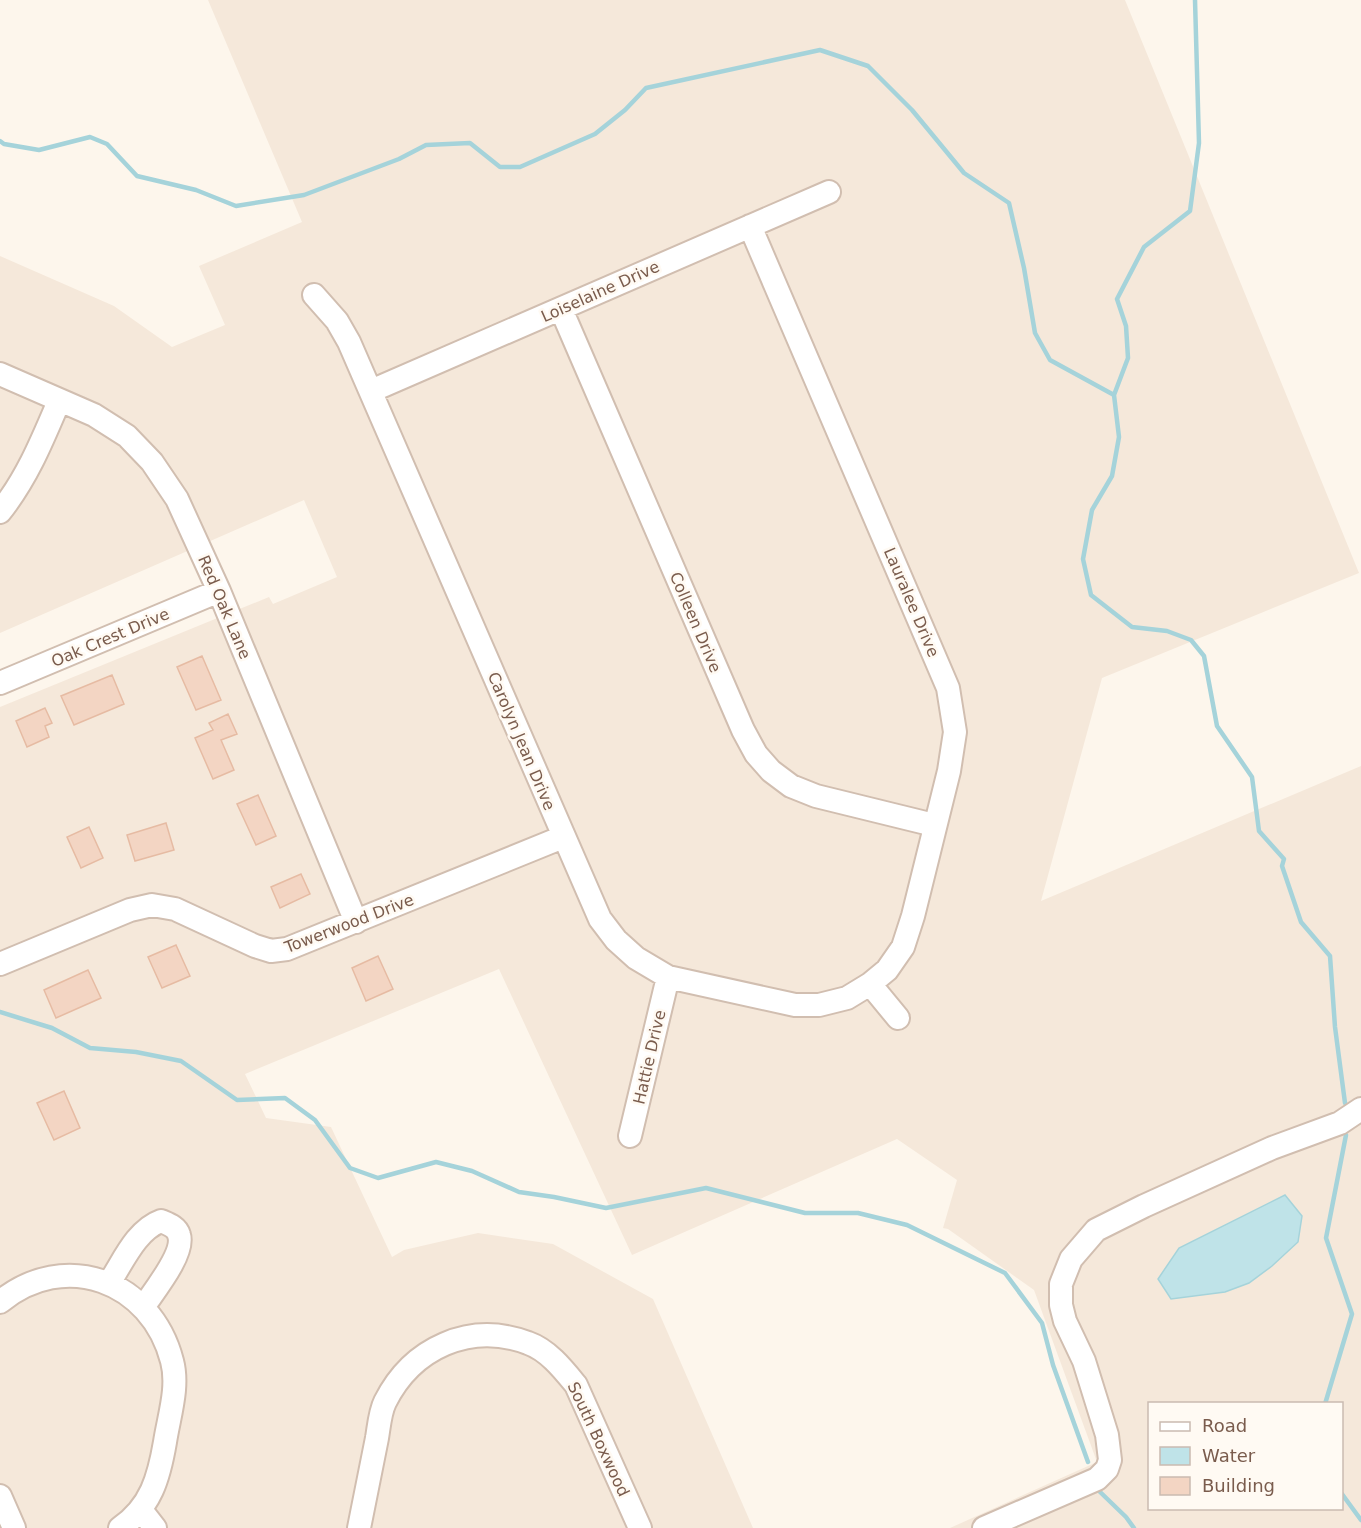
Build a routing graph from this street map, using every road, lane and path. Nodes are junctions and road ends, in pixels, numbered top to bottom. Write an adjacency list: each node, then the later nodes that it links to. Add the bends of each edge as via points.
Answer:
1 (829, 192): 2 (street, Loiselaine Drive)
2 (750, 226): 4 (street, Loiselaine Drive); 11 (street, Lauralee Drive, via 948,688 955,732)
3 (314, 294): 6 (street, Carolyn Jean Drive, via 337,321)
4 (561, 309): 6 (street, Loiselaine Drive); 11 (street, Colleen Drive, via 756,754 791,786 816,796)
5 (0, 374): 7 (street, Red Oak Lane)
6 (371, 391): 12 (street, Carolyn Jean Drive)
7 (59, 401): 8 (street, via 37,454); 9 (street, Red Oak Lane, via 94,415 126,436 152,462 177,499)
8 (0, 512)
9 (219, 591): 10 (street, Oak Crest Drive); 13 (street, Red Oak Lane)
10 (0, 683)
11 (934, 825): 16 (street, Lauralee Drive, via 903,947)
12 (563, 837): 13 (street, Towerwood Drive); 15 (street, Carolyn Jean Drive, via 600,919 616,940)
13 (356, 922): 14 (street, Towerwood Drive, via 287,949 271,951 176,909 152,905 130,910)
14 (0, 964)
15 (668, 977): 16 (street, Carolyn Jean Drive, via 795,1005 819,1005 847,998); 19 (street, Hattie Drive)
16 (870, 984): 17 (street)
17 (898, 1018)
18 (1361, 1109): 30 (street, via 1340,1123 1272,1148 1096,1230 1071,1260 1061,1284 1061,1305 1084,1361 1107,1435 1107,1469 1097,1479)
19 (630, 1136)
20 (109, 1283): 21 (street, via 58,1276 30,1282); 22 (street); 22 (street, via 150,1225 161,1221 172,1226 179,1235 179,1247)
21 (0, 1302)
22 (144, 1306): 24 (street, via 165,1340 175,1382 160,1468 153,1493)
23 (0, 1496): 25 (street)
24 (141, 1510): 26 (street); 27 (street)
25 (14, 1528)
26 (120, 1528)
27 (156, 1528)
28 (359, 1528): 29 (street, South Boxwood, via 384,1404 397,1381 411,1365 452,1340 489,1336 530,1344 563,1369 576,1385)
29 (640, 1528)
30 (984, 1528)

